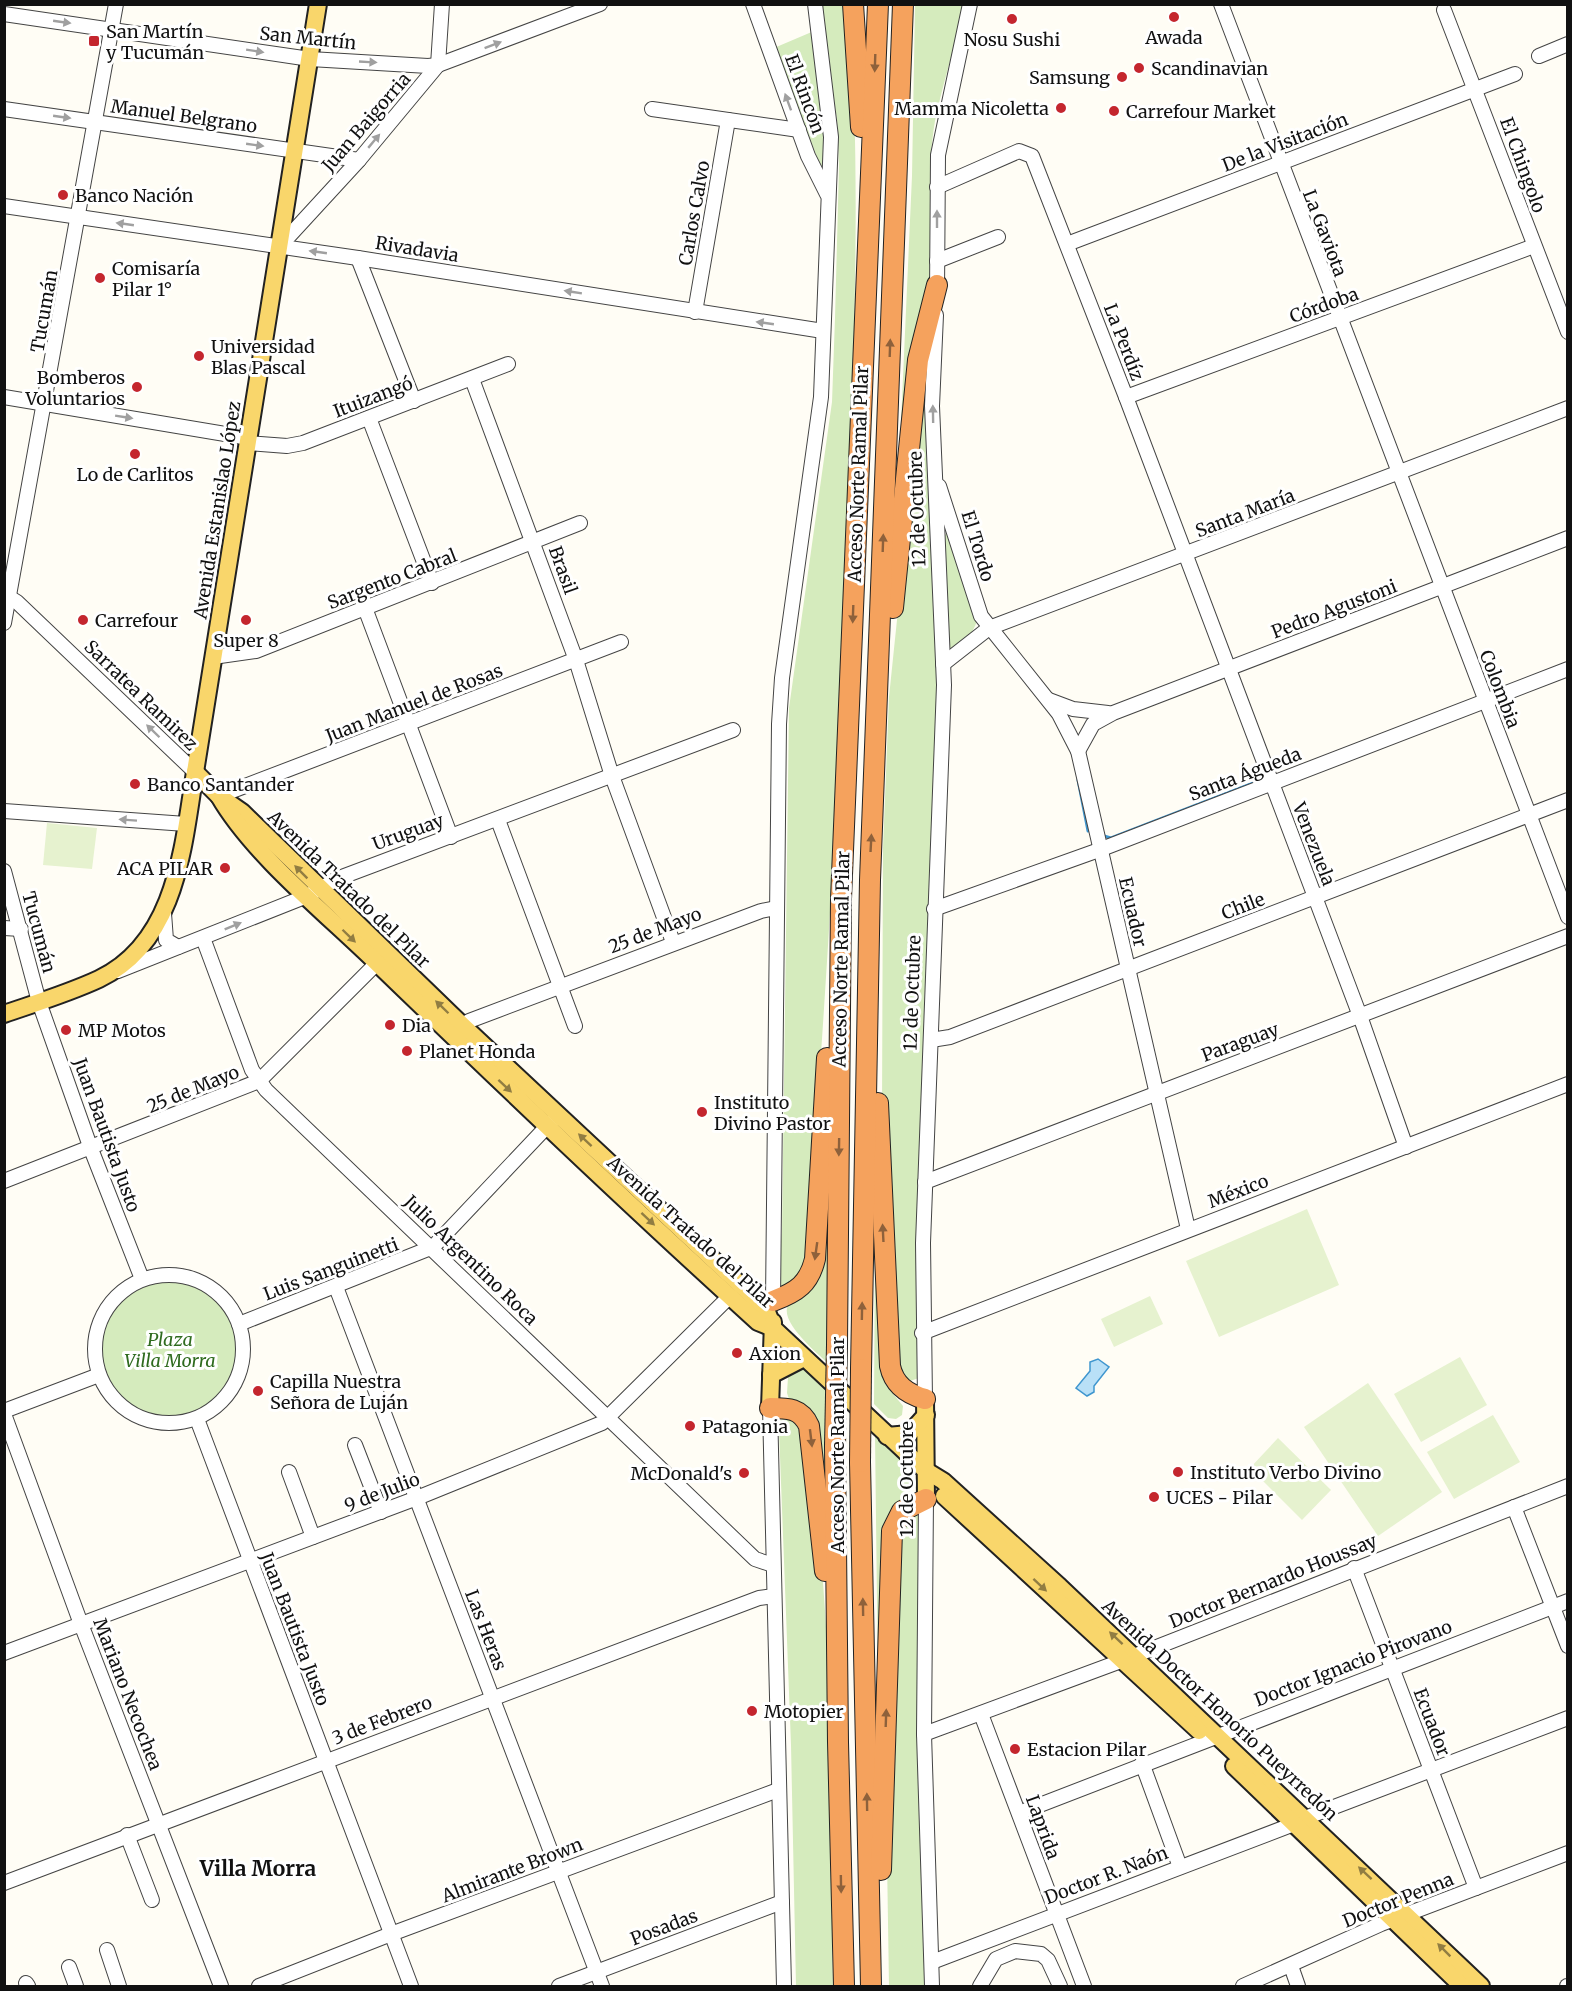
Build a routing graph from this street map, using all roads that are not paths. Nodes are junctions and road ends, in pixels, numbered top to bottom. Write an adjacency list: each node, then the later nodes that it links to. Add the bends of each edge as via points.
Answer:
1 (116, 4): 14 (street, Tucumán)
2 (318, 4): 17 (main road, Avenida Estanislao López)
3 (442, 4): 18 (street)
4 (600, 4): 18 (street, San Martín, one-way to 4)
5 (753, 4): 25 (street, El Rincón, one-way to 5)
6 (815, 4): 30 (street, via 831,137)
7 (853, 4): 38 (highway)
8 (878, 4): 38 (highway, Acceso Norte Ramal Pilar, one-way to 38)
9 (903, 4): 76 (highway, Acceso Norte Ramal Pilar, one-way to 9)
10 (970, 4): 29 (street, 12 de Octubre, via 939,146)
11 (1221, 4): 28 (street, La Gaviota)
12 (1444, 10): 20 (street, El Chingolo)
13 (4, 14): 14 (street, San Martín, one-way to 14)
14 (111, 29): 17 (street, San Martín, one-way to 17); 24 (street, Tucumán)
15 (1568, 44): 16 (street)
16 (1539, 56)
17 (310, 59): 18 (street, San Martín, one-way to 18); 26 (main road, Avenida Estanislao López)
18 (438, 65): 27 (street, Juan Baigorria, one-way to 18)
19 (1515, 74): 20 (street, De la Visitación)
20 (1475, 89): 28 (street, De la Visitación); 35 (street, El Chingolo)
21 (4, 109): 24 (street, Manuel Belgrano, one-way to 24)
22 (652, 109): 23 (street)
23 (728, 120): 25 (street); 41 (street, Carlos Calvo)
24 (96, 122): 26 (street, Manuel Belgrano, one-way to 26); 32 (street, Tucumán)
25 (799, 130): 30 (street, El Rincón)
26 (294, 150): 27 (street, Manuel Belgrano); 36 (main road, Avenida Estanislao López)
27 (359, 160): 36 (street, Juan Baigorria)
28 (1280, 164): 34 (street, De la Visitación); 42 (street, La Gaviota)
29 (937, 187): 34 (street, La Perdíz, via 1019,151 1032,156); 39 (street, 12 de Octubre, one-way to 29)
30 (827, 194): 43 (street)
31 (4, 206): 32 (street, Rivadavia)
32 (79, 217): 36 (street, Rivadavia, one-way to 32); 50 (street, Tucumán)
33 (998, 237): 39 (street)
34 (1067, 244): 48 (street, La Perdíz)
35 (1534, 246): 42 (street, Córdoba); 44 (street, El Chingolo)
36 (279, 247): 37 (street, Rivadavia, one-way to 36); 53 (main road, Avenida Estanislao López)
37 (358, 258): 41 (street, Rivadavia, one-way to 37); 49 (street)
38 (867, 261): 99 (highway, Acceso Norte Ramal Pilar, one-way to 99)
39 (937, 261): 40 (street, 12 de Octubre)
40 (937, 285): 54 (street, 12 de Octubre, one-way to 40, via 932,406); 76 (highway, via 918,360 890,628)
41 (695, 312): 43 (street, Rivadavia, one-way to 41)
42 (1338, 319): 48 (street, Córdoba); 55 (street, La Gaviota)
43 (823, 331): 100 (street, via 820,411 780,700)
44 (1568, 332)
45 (508, 363): 46 (street, Ituizangó)
46 (472, 379): 49 (street, Ituizangó); 60 (street, Brasil)
47 (4, 397): 50 (street, Ituizangó)
48 (1126, 397): 61 (street, La Perdíz)
49 (414, 401): 52 (street, Ituizangó)
50 (45, 404): 53 (street, Ituizangó, one-way to 53); 64 (street, Tucumán)
51 (1568, 408): 55 (street, Santa María)
52 (369, 418): 53 (street, Ituizangó, via 294,446); 62 (street)
53 (248, 440): 69 (main road, Avenida Estanislao López)
54 (935, 473): 57 (street, El Tordo); 58 (street, 12 de Octubre)
55 (1398, 474): 61 (street, Santa María); 63 (street, Colombia)
56 (580, 523): 60 (street, Sargento Cabral)
57 (955, 531): 58 (street); 67 (street, El Tordo, via 981,616)
58 (937, 532): 71 (street, 12 de Octubre)
59 (1568, 538): 63 (street, Pedro Agustoni)
60 (534, 542): 62 (street, Sargento Cabral); 70 (street, Brasil)
61 (1185, 555): 67 (street, Santa María); 72 (street, Venezuela)
62 (432, 583): 65 (street, Sargento Cabral)
63 (1442, 586): 72 (street, Pedro Agustoni); 75 (street, Colombia)
64 (6, 595): 66 (street, Tucumán); 84 (street, Sarratea Ramirez, one-way to 64)
65 (365, 608): 69 (street, Sargento Cabral, via 256,651); 79 (street)
66 (4, 622)
67 (989, 628): 71 (street, Santa María); 74 (street, Ecuador)
68 (621, 642): 70 (street, Juan Manuel de Rosas)
69 (213, 657): 84 (main road, Avenida Estanislao López)
70 (576, 660): 79 (street, Juan Manuel de Rosas); 85 (street, Brasil)
71 (943, 664): 101 (street, 12 de Octubre)
72 (1228, 669): 78 (street, Pedro Agustoni); 86 (street, Venezuela)
73 (1568, 669): 75 (street, Santa Águeda)
74 (1047, 699): 77 (street, Pedro Agustoni); 80 (street, Ecuador)
75 (1485, 701): 86 (street, Santa Águeda); 90 (street, Colombia)
76 (878, 705): 96 (highway, Acceso Norte Ramal Pilar, one-way to 76)
77 (1082, 711): 78 (street, Pedro Agustoni); 80 (street, via 1070,717); 82 (street)
78 (1113, 713): 82 (street, Pedro Agustoni)
79 (409, 725): 87 (street, Juan Manuel de Rosas); 93 (street)
80 (1068, 729): 82 (street, via 1081,736); 83 (street, Ecuador)
81 (733, 730): 85 (street, Uruguay)
82 (1088, 731): 83 (street)
83 (1078, 751): 94 (street, Ecuador)
84 (195, 772): 87 (main road, Avenida Tratado del Pilar); 92 (main road, Avenida Estanislao López)
85 (612, 776): 91 (street, Uruguay); 108 (street, Brasil)
86 (1271, 783): 94 (street, Santa Águeda); 98 (street, Venezuela)
87 (219, 796): 97 (main road, Avenida Tratado del Pilar, via 242,812)
88 (1568, 800): 90 (street, Chile)
89 (4, 811): 92 (street, one-way to 89)
90 (1529, 815): 98 (street, Chile); 103 (street, Colombia)
91 (498, 820): 93 (street, Uruguay); 113 (street)
92 (186, 824): 102 (main road, Avenida Estanislao López)
93 (451, 837): 97 (street, Uruguay, via 339,878)
94 (1099, 850): 101 (street, Santa Águeda); 111 (street, Ecuador)
95 (4, 871): 105 (street, Tucumán)
96 (870, 880): 140 (highway, one-way to 96, via 896,1382 889,1358); 204 (highway, Acceso Norte Ramal Pilar, one-way to 96, bridge, via 860,1462)
97 (313, 893): 107 (street, Uruguay, one-way to 97); 110 (main road, Avenida Tratado del Pilar)
98 (1315, 897): 111 (street, Chile); 116 (street, Venezuela)
99 (841, 900): 133 (highway, one-way to 133, via 831,989 817,1248 804,1285); 171 (highway, Acceso Norte Ramal Pilar, one-way to 171, bridge, via 835,1446)
100 (776, 908): 108 (street, 25 de Mayo); 133 (street)
101 (934, 909): 119 (street, 12 de Octubre)
102 (164, 913): 109 (street, via 166,940); 112 (main road, Uruguay, via 140,948)
103 (1568, 917)
104 (4, 928): 105 (street)
105 (21, 929): 114 (street, Tucumán)
106 (1568, 936): 116 (street, Paraguay)
107 (203, 938): 109 (street, Uruguay); 120 (street, Julio Argentino Roca)
108 (673, 942): 113 (street, 25 de Mayo)
109 (178, 947): 112 (street, Uruguay)
110 (382, 958): 118 (main road, Avenida Tratado del Pilar); 120 (street, 25 de Mayo)
111 (1128, 969): 119 (street, Chile, via 950,1037); 122 (street, Ecuador)
112 (101, 978): 114 (main road, Uruguay)
113 (560, 986): 117 (street); 118 (street, 25 de Mayo)
114 (39, 1002): 115 (main road, Uruguay); 125 (street, Juan Bautista Justo)
115 (4, 1014)
116 (1360, 1016): 122 (street, Paraguay); 124 (street, Venezuela)
117 (575, 1026)
118 (457, 1030): 123 (main road, Avenida Tratado del Pilar)
119 (931, 1040): 127 (street, 12 de Octubre)
120 (259, 1081): 125 (street, 25 de Mayo); 129 (street, Julio Argentino Roca)
121 (1568, 1084): 124 (street, México)
122 (1155, 1093): 127 (street, Paraguay); 128 (street, Ecuador)
123 (553, 1120): 129 (street, Luis Sanguinetti); 132 (main road, Avenida Tratado del Pilar, one-way to 132); 135 (main road, Avenida Tratado del Pilar, one-way to 123, via 766,1309)
124 (1406, 1147): 128 (street, México)
125 (91, 1149): 126 (street, 25 de Mayo); 130 (street, Juan Bautista Justo)
126 (4, 1181)
127 (925, 1182): 136 (street, 12 de Octubre)
128 (1188, 1229): 136 (street, México)
129 (433, 1247): 131 (street, Luis Sanguinetti); 144 (street, Julio Argentino Roca)
130 (142, 1279): 134 (street, via 168,1274 191,1278 212,1288 228,1304); 138 (street, via 115,1297 103,1314 94,1355)
131 (336, 1287): 134 (street, Luis Sanguinetti); 150 (street, Las Heras)
132 (730, 1296): 135 (main road, Avenida Tratado del Pilar, via 758,1322); 144 (street, 9 de Julio)
133 (773, 1300): 135 (main road)
134 (239, 1324): 143 (street, via 243,1354 235,1384 223,1401)
135 (772, 1328): 137 (main road, Avenida Doctor Honorio Pueyrredón); 139 (main road)
136 (922, 1333): 140 (street, 12 de Octubre)
137 (804, 1358): 139 (main road); 145 (main road, Avenida Doctor Honorio Pueyrredón)
138 (99, 1375): 142 (street); 143 (street, via 113,1399 146,1421 166,1424)
139 (771, 1375): 141 (main road)
140 (926, 1407): 145 (main road, via 909,1434); 147 (main road, 12 de Octubre)
141 (770, 1408): 156 (street); 171 (highway, one-way to 171, via 795,1410 810,1430)
142 (4, 1412): 161 (street, Mariano Necochea)
143 (197, 1419): 155 (street, Juan Bautista Justo)
144 (608, 1419): 150 (street, 9 de Julio); 156 (street, Julio Argentino Roca, via 755,1559)
145 (887, 1436): 147 (main road, Avenida Doctor Honorio Pueyrredón)
146 (355, 1445): 153 (street)
147 (925, 1470): 151 (main road, 12 de Octubre); 164 (main road, Avenida Doctor Honorio Pueyrredón, via 937,1490)
148 (289, 1472): 154 (street)
149 (1568, 1486): 152 (street, Doctor Bernardo Houssay)
150 (417, 1498): 153 (street, 9 de Julio); 166 (street, Las Heras)
151 (926, 1499): 169 (street, 12 de Octubre); 205 (highway, one-way to 151, via 891,1531 902,1511)
152 (1514, 1507): 157 (street, Doctor Bernardo Houssay); 160 (street)
153 (381, 1512): 154 (street, 9 de Julio)
154 (313, 1537): 155 (street, 9 de Julio)
155 (249, 1561): 161 (street, 9 de Julio); 172 (street, Juan Bautista Justo)
156 (773, 1564): 158 (street)
157 (1354, 1568): 164 (street, Doctor Bernardo Houssay); 165 (street, Ecuador)
158 (774, 1596): 166 (street, 3 de Febrero, via 759,1598); 175 (street)
159 (1568, 1601): 160 (street, Doctor Ignacio Pirovano)
160 (1552, 1607): 162 (street); 165 (street, Doctor Ignacio Pirovano)
161 (81, 1624): 163 (street, 9 de Julio); 178 (street, Mariano Necochea)
162 (1568, 1646)
163 (4, 1653)
164 (1128, 1658): 167 (street, Doctor Bernardo Houssay); 170 (main road, Avenida Doctor Honorio Pueyrredón)
165 (1392, 1667): 170 (street, Doctor Ignacio Pirovano); 174 (street, Ecuador)
166 (492, 1697): 172 (street, 3 de Febrero); 182 (street, Las Heras)
167 (981, 1714): 169 (street, Doctor Bernardo Houssay); 176 (street, Laprida)
168 (1568, 1718): 174 (street, Doctor R. Naón)
169 (924, 1734): 191 (street, 12 de Octubre)
170 (1212, 1736): 173 (street, Doctor Ignacio Pirovano); 177 (main road, Avenida Doctor Honorio Pueyrredón)
171 (838, 1742): 203 (highway, Acceso Norte Ramal Pilar, one-way to 203)
172 (327, 1761): 178 (street, 3 de Febrero); 189 (street, Juan Bautista Justo)
173 (1142, 1763): 176 (street, Doctor Ignacio Pirovano); 181 (street)
174 (1431, 1771): 177 (street, Doctor R. Naón); 184 (street, Ecuador)
175 (778, 1790): 182 (street, Almirante Brown); 186 (street)
176 (1019, 1813): 187 (street, Laprida)
177 (1300, 1821): 181 (street, Doctor R. Naón); 188 (main road, Avenida Doctor Honorio Pueyrredón)
178 (160, 1823): 179 (street, 3 de Febrero); 197 (street, Mariano Necochea)
179 (128, 1835): 183 (street, 3 de Febrero); 185 (street)
180 (1568, 1853): 184 (street, Doctor Penna)
181 (1180, 1867): 187 (street, Doctor R. Naón)
182 (559, 1871): 189 (street, Almirante Brown); 194 (street, Las Heras)
183 (4, 1883)
184 (1476, 1888): 188 (street, Doctor Penna)
185 (152, 1900)
186 (782, 1902): 194 (street, Posadas); 202 (street)
187 (1056, 1913): 191 (street, Doctor R. Naón); 209 (street, Laprida)
188 (1400, 1917): 192 (street, Doctor Penna); 212 (main road, Avenida Doctor Honorio Pueyrredón); 213 (main road, Avenida Doctor Honorio Pueyrredón, one-way to 188)
189 (391, 1934): 198 (street, Almirante Brown); 199 (street, Juan Bautista Justo)
190 (107, 1950): 196 (street)
191 (932, 1962): 206 (street, 12 de Octubre)
192 (1291, 1966): 210 (street, Doctor Penna); 211 (street)
193 (69, 1967): 195 (street)
194 (597, 1972): 200 (street, Posadas); 201 (street, Las Heras)
195 (76, 1986)
196 (119, 1986)
197 (221, 1986)
198 (259, 1986)
199 (411, 1986)
200 (559, 1986)
201 (602, 1986)
202 (784, 1986)
203 (844, 1986)
204 (871, 1986)
205 (876, 1986)
206 (932, 1986)
207 (980, 1986): 208 (street, via 996,1959 1015,1952 1041,1954)
208 (1060, 1986)
209 (1084, 1986)
210 (1243, 1986)
211 (1298, 1986)
212 (1462, 1986)
213 (1481, 1986)

